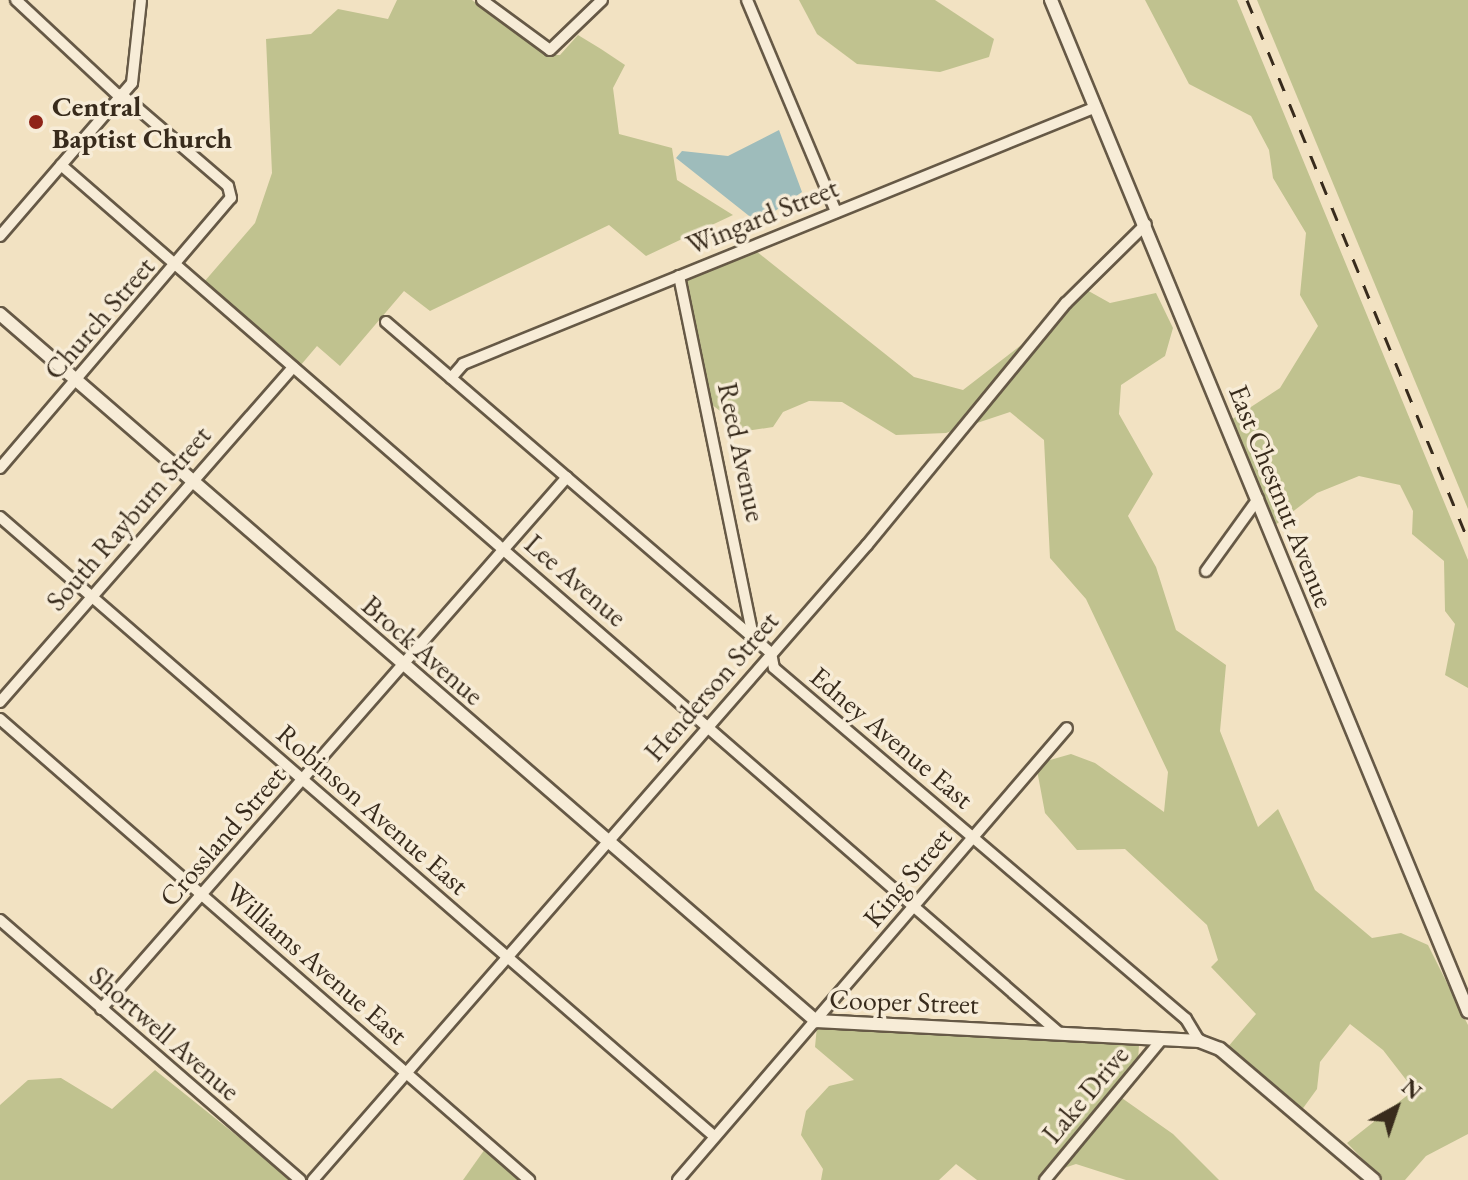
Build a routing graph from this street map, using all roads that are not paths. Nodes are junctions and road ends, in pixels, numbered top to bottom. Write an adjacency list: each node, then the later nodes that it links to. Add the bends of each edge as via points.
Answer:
1 (16, 0): 7 (street)
2 (141, 0): 7 (street, via 139,63)
3 (482, 0): 4 (street, via 547,49 562,45)
4 (602, 0)
5 (747, 0): 10 (street)
6 (1051, 0): 8 (street, East Chestnut Avenue)
7 (120, 95): 9 (street); 13 (street, Church Street, via 228,186 231,198)
8 (1096, 107): 10 (street, Wingard Street); 11 (street, East Chestnut Avenue)
9 (61, 165): 12 (street); 13 (street, Lee Avenue)
10 (836, 212): 14 (street, Wingard Street)
11 (1146, 224): 23 (street, East Chestnut Avenue); 29 (street, Henderson Street, via 1066,303)
12 (0, 236)
13 (177, 266): 17 (street, Lee Avenue); 19 (street, Church Street)
14 (679, 276): 18 (street, Wingard Street, via 463,364); 28 (street, Reed Avenue)
15 (0, 314): 19 (street, Brock Avenue)
16 (386, 322): 18 (street, Edney Avenue East)
17 (293, 367): 22 (street, South Rayburn Street); 25 (street, Lee Avenue)
18 (451, 378): 21 (street, Edney Avenue East)
19 (76, 379): 20 (street, Church Street); 22 (street, Brock Avenue)
20 (0, 468)
21 (567, 477): 25 (street, Crossland Street); 28 (street, Edney Avenue East)
22 (192, 481): 27 (street, South Rayburn Street); 30 (street, Brock Avenue)
23 (1258, 499): 26 (street); 43 (street, East Chestnut Avenue)
24 (0, 517): 27 (street, Robinson Avenue East)
25 (503, 549): 30 (street, Crossland Street); 33 (street, Lee Avenue)
26 (1206, 571)
27 (91, 596): 31 (street, South Rayburn Street); 35 (street, Robinson Avenue East)
28 (753, 638): 29 (street, Edney Avenue East)
29 (771, 653): 33 (street, Henderson Street); 36 (street, Edney Avenue East, via 774,668)
30 (403, 664): 35 (street, Crossland Street); 37 (street, Brock Avenue)
31 (0, 702)
32 (0, 719): 38 (street, Williams Avenue East)
33 (707, 727): 37 (street, Henderson Street); 39 (street, Lee Avenue)
34 (1067, 728): 36 (street, King Street)
35 (302, 780): 38 (street, Crossland Street); 41 (street, Robinson Avenue East)
36 (972, 837): 39 (street, King Street); 47 (street, Edney Avenue East, via 1186,1019)
37 (608, 843): 41 (street, Henderson Street); 44 (street, Brock Avenue)
38 (203, 895): 42 (street, Crossland Street); 48 (street, Williams Avenue East)
39 (913, 905): 44 (street, King Street); 45 (street, Lee Avenue)
40 (0, 920): 42 (street, Shortwell Avenue)
41 (509, 958): 48 (street, Henderson Street); 49 (street, Robinson Avenue East)
42 (101, 1009): 50 (street, Shortwell Avenue)
43 (1468, 1011)
44 (816, 1021): 45 (street, Cooper Street); 49 (street, Cooper Street)
45 (1058, 1032): 46 (street, Cooper Street)
46 (1162, 1039): 47 (street, Cooper Street); 54 (street, Lake Drive)
47 (1199, 1041): 55 (street, Edney Avenue East, via 1220,1049)
48 (407, 1073): 51 (street, Henderson Street); 52 (street, Williams Avenue East)
49 (715, 1137): 53 (street, Cooper Street)
50 (300, 1180)
51 (313, 1180)
52 (529, 1180)
53 (678, 1180)
54 (1045, 1180)
55 (1374, 1180)

